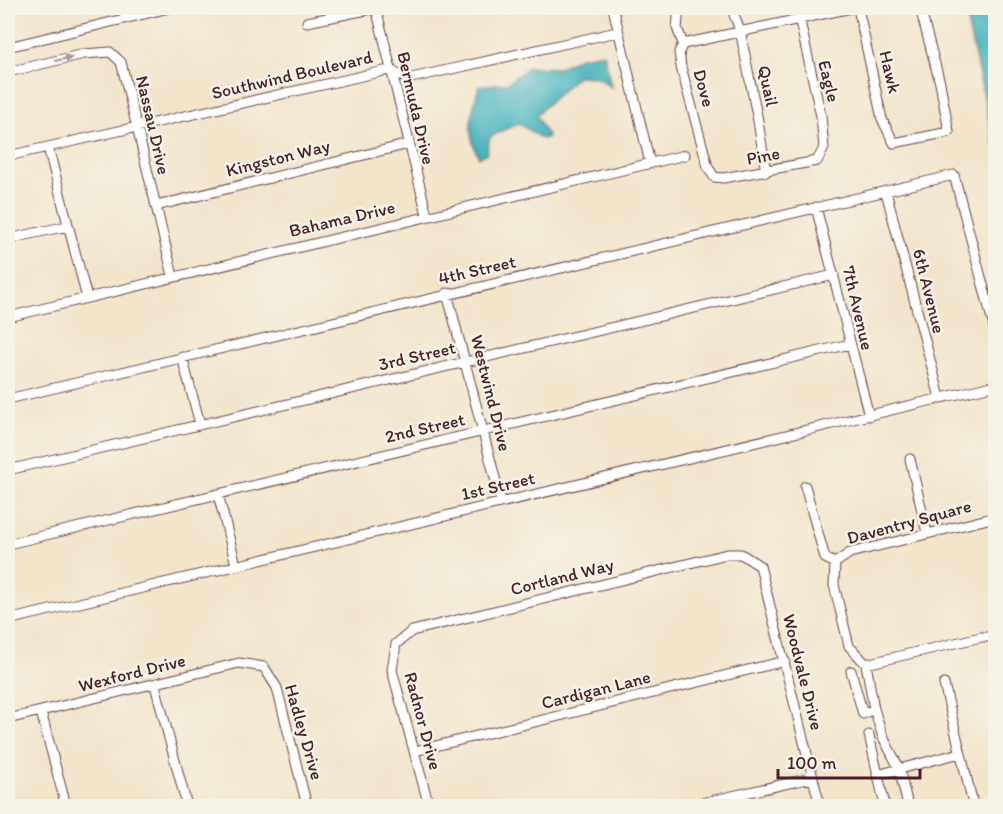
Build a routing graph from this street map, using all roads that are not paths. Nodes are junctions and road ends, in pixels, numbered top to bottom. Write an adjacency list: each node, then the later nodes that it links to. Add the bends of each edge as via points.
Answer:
1 (169, 8): 15 (street)
2 (376, 8): 11 (street); 16 (street, Bermuda Drive)
3 (613, 8): 13 (street)
4 (679, 8): 14 (street, Dove, via 677,28)
5 (734, 8): 12 (street, Quail)
6 (797, 8): 10 (street, Eagle)
7 (851, 8): 10 (street)
8 (858, 8): 9 (street, Hawk, via 882,118 894,143 949,132)
9 (920, 8)
10 (798, 20): 12 (street); 23 (street, Eagle, via 821,116 824,148)
11 (307, 22)
12 (740, 30): 14 (street); 25 (street, Quail)
13 (617, 32): 16 (street, Southwind Boulevard, via 407,79); 24 (street)
14 (683, 45): 26 (street, Dove, via 679,52 681,67)
15 (8, 47)
16 (390, 70): 18 (street, Southwind Boulevard); 19 (street, Bermuda Drive)
17 (8, 72): 18 (street, Nassau Drive, one-way to 18, via 84,54 110,52 121,62)
18 (137, 128): 20 (street, Southwind Boulevard); 28 (street, Nassau Drive)
19 (409, 144): 28 (street, Kingston Way); 30 (street, Bermuda Drive)
20 (48, 147): 22 (street, Southwind Boulevard); 31 (street)
21 (685, 155): 24 (street, Bahama Drive)
22 (8, 156)
23 (817, 161): 25 (street, Pine)
24 (650, 163): 30 (street, Bahama Drive)
25 (766, 172): 26 (street, Pine, via 735,178)
26 (714, 177)
27 (886, 192): 29 (street, 4th Street); 38 (street, 4th Street, via 954,175); 43 (street, 6th Avenue)
28 (156, 206): 34 (street, Nassau Drive)
29 (816, 207): 33 (street, 7th Avenue); 35 (street, 4th Street)
30 (427, 215): 34 (street, Bahama Drive)
31 (67, 226): 32 (street); 36 (street)
32 (8, 239)
33 (834, 275): 39 (street, 7th Avenue); 41 (street, 3rd Street)
34 (173, 276): 36 (street, Bahama Drive)
35 (447, 293): 40 (street, 4th Street); 41 (street, Westwind Drive)
36 (87, 298): 37 (street, Bahama Drive)
37 (8, 317)
38 (996, 334)
39 (850, 344): 45 (street, 7th Avenue); 47 (street, 2nd Street)
40 (182, 357): 44 (street, 4th Street); 46 (street)
41 (466, 361): 46 (street, 3rd Street); 47 (street, Westwind Drive)
42 (996, 386): 43 (street, 1st Street)
43 (940, 398): 45 (street, 1st Street)
44 (8, 399)
45 (869, 416): 52 (street, 1st Street)
46 (200, 424): 49 (street, 3rd Street)
47 (483, 431): 51 (street, 2nd Street); 52 (street, Westwind Drive)
48 (910, 459): 54 (street)
49 (8, 470)
50 (805, 486): 57 (street, via 825,558)
51 (218, 494): 55 (street, 2nd Street); 58 (street)
52 (501, 501): 58 (street, 1st Street)
53 (996, 517): 54 (street, Daventry Square)
54 (927, 533): 57 (street, Daventry Square, via 850,553)
55 (8, 544)
56 (741, 554): 61 (street, Cortland Way, via 727,554 412,631); 62 (street, Woodvale Drive, via 760,566)
57 (835, 563): 63 (street, Daventry Square, via 834,585 849,646)
58 (236, 565): 59 (street, 1st Street)
59 (8, 620)
60 (996, 638): 63 (street)
61 (396, 644): 72 (street, Radnor Drive, via 392,670)
62 (785, 661): 72 (street, Cardigan Lane); 76 (street, Woodvale Drive)
63 (866, 664): 68 (street, Daventry Square)
64 (264, 667): 67 (street, Wexford Drive, via 239,663); 80 (street, Hadley Drive, via 277,688)
65 (851, 671): 68 (street, via 863,714)
66 (944, 684): 73 (street)
67 (155, 686): 69 (street, Wexford Drive); 79 (street)
68 (874, 709): 74 (street, Daventry Square)
69 (41, 712): 70 (street, Wexford Drive); 78 (street)
70 (8, 718)
71 (868, 735): 75 (street)
72 (415, 751): 81 (street, Radnor Drive)
73 (960, 753): 74 (street); 77 (street)
74 (899, 768): 75 (street); 85 (street, Daventry Square)
75 (878, 775): 84 (street)
76 (811, 777): 82 (street); 83 (street, Woodvale Drive)
77 (972, 800)
78 (66, 807)
79 (187, 807)
80 (307, 807)
81 (429, 807)
82 (688, 807)
83 (820, 807)
84 (885, 807)
85 (908, 807)

